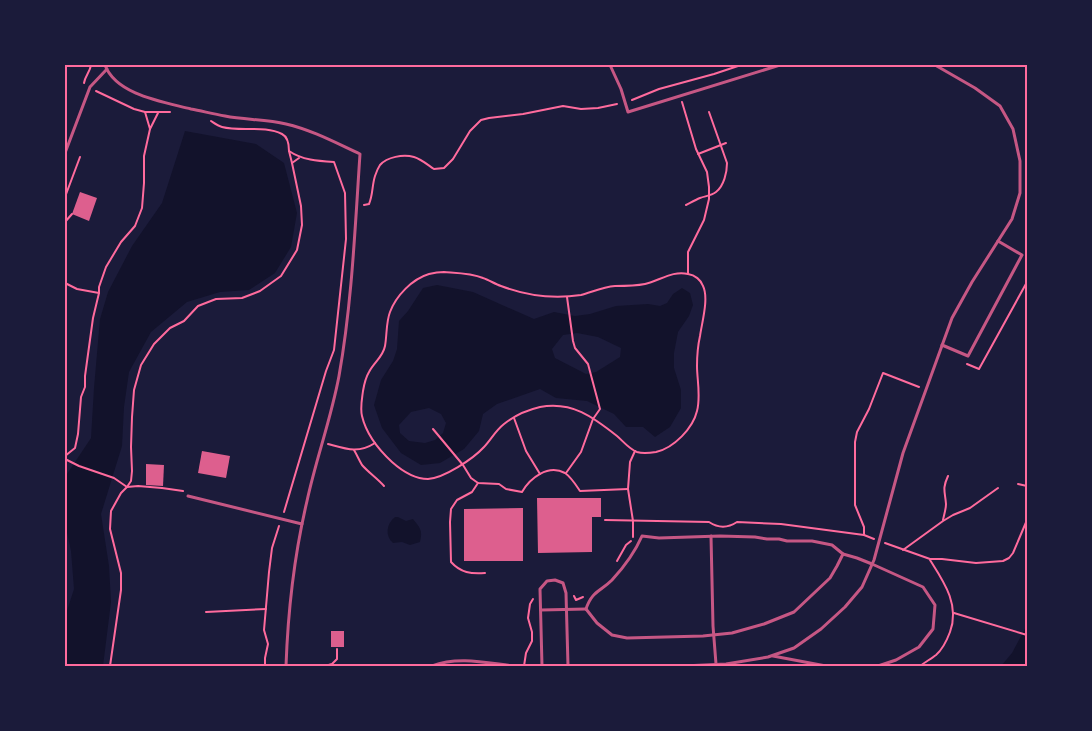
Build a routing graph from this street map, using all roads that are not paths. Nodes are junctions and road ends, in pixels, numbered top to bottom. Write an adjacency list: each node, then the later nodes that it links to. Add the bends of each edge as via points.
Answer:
1 (610, 65): 2 (lane, via 628,112)
2 (780, 65)
3 (935, 65): 6 (lane, via 1000,106 1013,129 1020,161 1020,193 1012,218)
4 (106, 67): 5 (lane, via 90,88); 9 (lane, via 115,79 146,97 224,116 284,123 360,154 347,325 338,377)
5 (65, 153)
6 (998, 241): 7 (lane, via 956,311); 7 (lane, via 1022,255 1009,280 968,356)
7 (942, 345): 12 (lane, via 903,453)
8 (188, 496): 9 (lane)
9 (302, 524): 19 (lane, via 292,583)
10 (711, 536): 11 (lane, via 812,541 832,546); 13 (lane, via 642,536 612,580 591,597); 16 (lane)
11 (843, 554): 12 (lane); 16 (lane, via 830,578 794,612 764,624)
12 (872, 564): 17 (lane, via 862,587 845,608 794,648); 26 (lane, via 922,587 935,605 933,630 919,647)
13 (586, 609): 15 (lane); 16 (lane, via 612,635 627,638)
14 (541, 610): 15 (lane); 15 (lane, via 540,589 546,581 555,580 563,583); 22 (lane)
15 (567, 610): 23 (lane)
16 (714, 634): 18 (lane)
17 (772, 655): 18 (lane); 25 (lane)
18 (716, 664): 24 (lane)
19 (286, 666)
20 (432, 666): 21 (lane, via 465,660)
21 (514, 666)
22 (542, 666)
23 (568, 666)
24 (683, 666)
25 (826, 666)
26 (878, 666)

